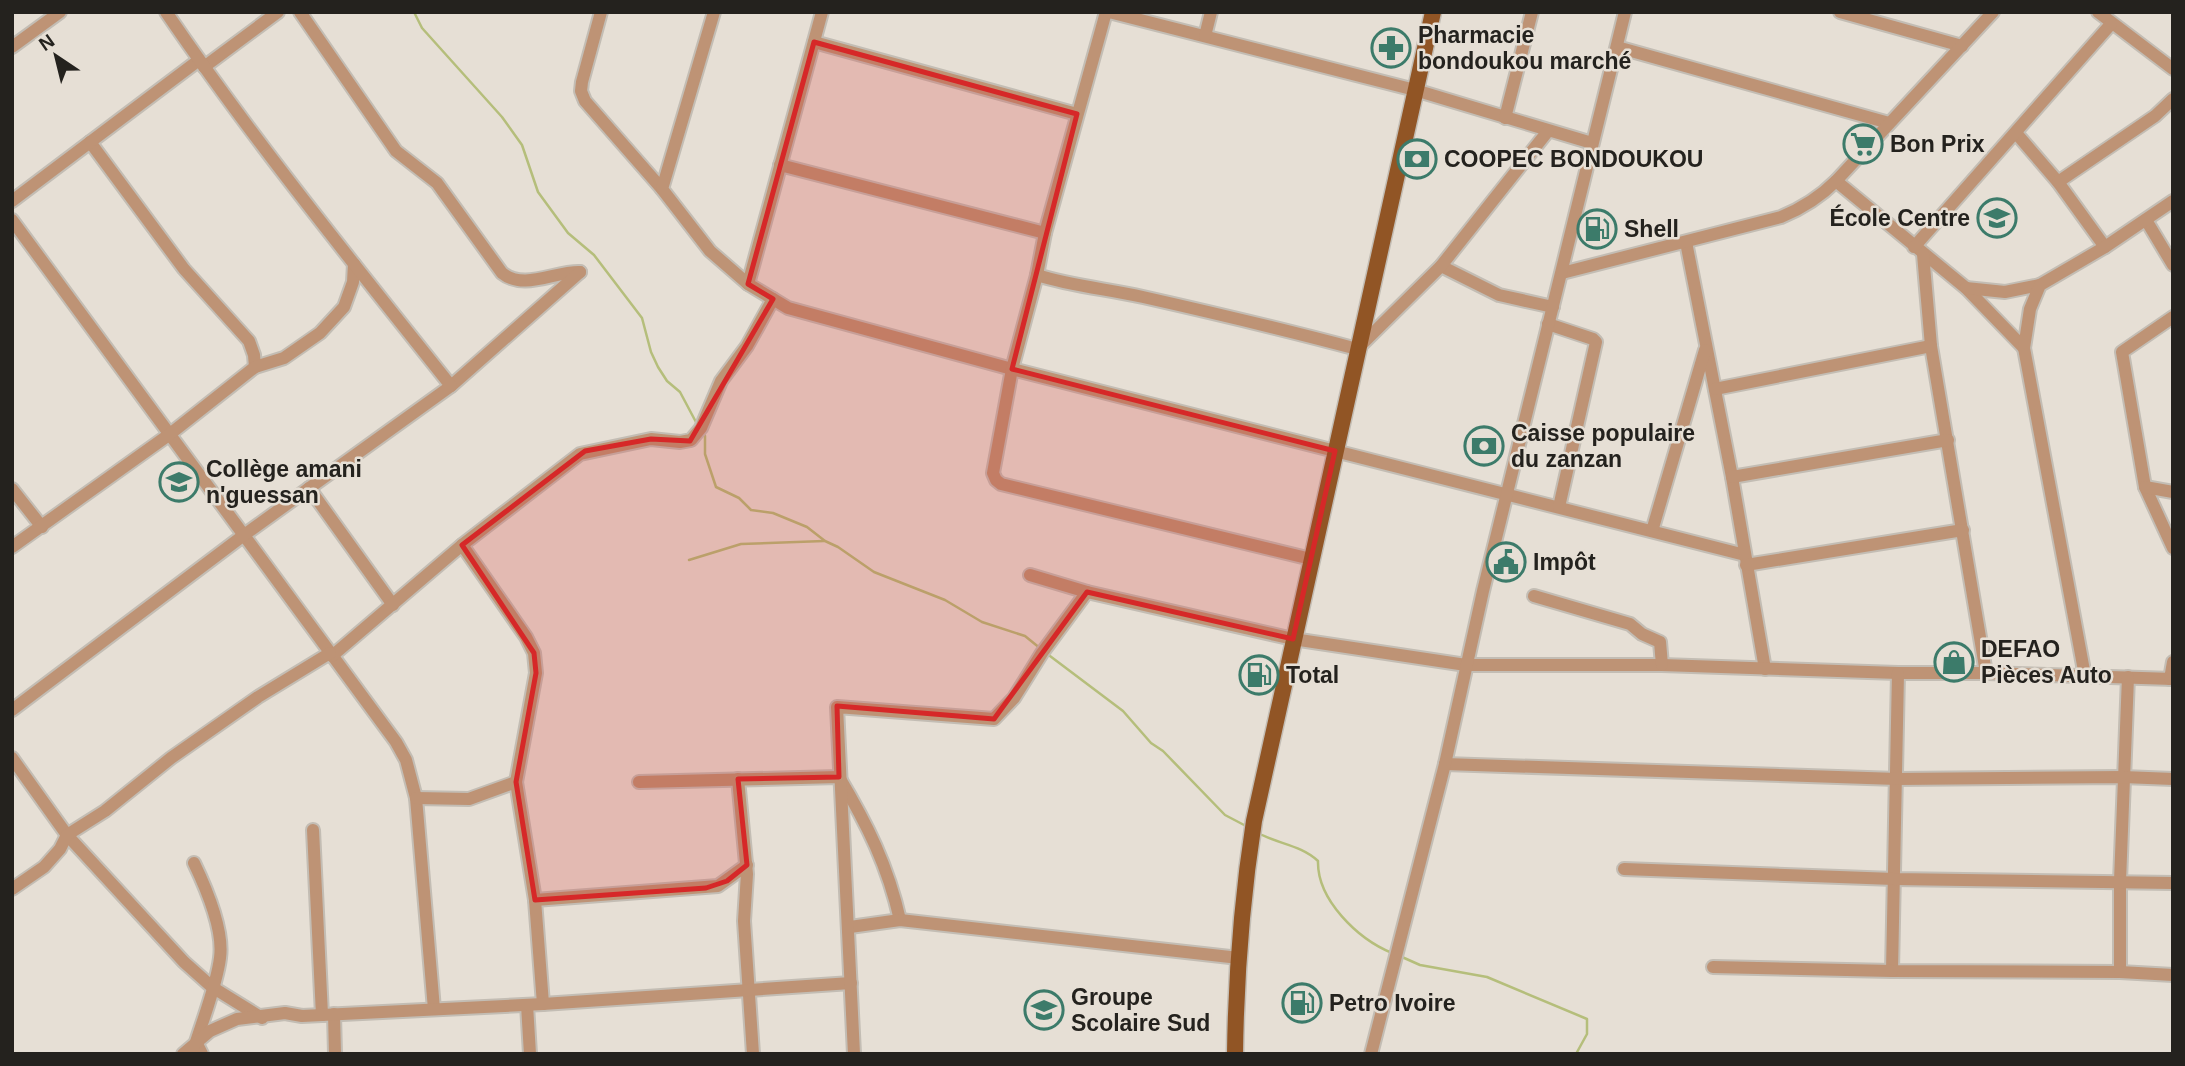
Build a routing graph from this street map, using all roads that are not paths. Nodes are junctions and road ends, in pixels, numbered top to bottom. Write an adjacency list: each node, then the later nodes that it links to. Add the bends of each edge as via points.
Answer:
1 (60, 12): 20 (street)
2 (166, 12): 22 (street)
3 (278, 12): 22 (street)
4 (300, 12): 63 (street, via 396,151 437,183 502,273 520,282 580,272)
5 (601, 12): 36 (street, via 581,91 585,102)
6 (714, 12): 36 (street)
7 (822, 12): 18 (street)
8 (1107, 12): 17 (street); 26 (street)
9 (1211, 12): 17 (street)
10 (1433, 12): 24 (main road)
11 (1532, 12): 27 (street)
12 (1625, 12): 21 (street)
13 (1840, 12): 19 (street)
14 (1993, 12): 19 (street)
15 (2098, 12): 16 (street)
16 (2111, 24): 23 (street); 30 (street)
17 (1205, 36): 24 (street)
18 (814, 42): 26 (street); 33 (street)
19 (1962, 46): 28 (street)
20 (12, 47)
21 (1617, 47): 28 (street); 32 (street)
22 (202, 64): 31 (street); 45 (street)
23 (2173, 69)
24 (1415, 90): 27 (street); 60 (main road)
25 (2173, 99): 35 (street)
26 (1077, 114): 41 (street)
27 (1505, 118): 29 (street)
28 (1889, 123): 34 (street)
29 (1548, 131): 32 (street); 47 (street)
30 (2016, 133): 35 (street); 44 (street)
31 (90, 142): 37 (street); 61 (street, via 184,269 248,341)
32 (1592, 143): 48 (street)
33 (780, 165): 41 (street); 50 (street)
34 (1836, 181): 42 (street, via 1821,196 1781,217); 44 (street)
35 (2058, 182): 43 (street)
36 (662, 189): 50 (street, via 710,251)
37 (12, 201)
38 (2173, 201): 40 (street)
39 (12, 220): 65 (street)
40 (2146, 220): 43 (street); 46 (street)
41 (1045, 233): 49 (street)
42 (1686, 242): 48 (street); 57 (street)
43 (2105, 247): 51 (street)
44 (1919, 251): 52 (street); 58 (street)
45 (354, 264): 61 (street, via 350,294 336,318 284,358); 63 (street)
46 (2173, 265)
47 (1441, 266): 54 (street, via 1499,295); 60 (street)
48 (1562, 272): 54 (street)
49 (1037, 275): 60 (street); 62 (street)
50 (748, 284): 53 (street)
51 (2040, 285): 52 (street, via 2005,292); 59 (street, via 2030,309)
52 (1966, 288): 59 (street)
53 (773, 299): 62 (street, via 788,308); 79 (street, via 721,381 691,440 651,439 585,451)
54 (1553, 307): 56 (street)
55 (2173, 317): 70 (street, via 2122,352)
56 (1548, 324): 73 (street); 74 (street, via 1596,342)
57 (1707, 346): 64 (street); 77 (street)
58 (1931, 346): 64 (street); 66 (street)
59 (2024, 348): 96 (street)
60 (1357, 349): 67 (main road)
61 (255, 367): 65 (street)
62 (1012, 369): 67 (street); 82 (street, via 993,473 1001,484)
63 (451, 386): 69 (street)
64 (1715, 388): 68 (street)
65 (170, 434): 75 (street); 78 (street)
66 (1948, 440): 68 (street); 76 (street)
67 (1335, 451): 73 (street); 82 (main road)
68 (1732, 477): 83 (street)
69 (309, 488): 78 (street); 87 (street)
70 (2145, 488): 72 (street); 81 (street)
71 (12, 489): 75 (street)
72 (2173, 492)
73 (1508, 497): 74 (street); 91 (street)
74 (1559, 507): 77 (street)
75 (42, 527): 80 (street)
76 (1963, 530): 83 (street); 95 (street)
77 (1651, 531): 83 (street)
78 (244, 535): 89 (street); 99 (street)
79 (462, 545): 87 (street); 107 (street, via 534,653 536,673)
80 (12, 547)
81 (2173, 548)
82 (1311, 559): 88 (main road)
83 (1745, 560): 93 (street)
84 (1030, 575): 85 (street)
85 (1087, 592): 88 (street); 102 (street, via 995,719 837,707)
86 (1534, 596): 92 (street, via 1630,624 1660,642)
87 (393, 605): 89 (street)
88 (1293, 639): 91 (street); 122 (main road, via 1254,821)
89 (331, 654): 109 (street, via 407,760); 111 (street, via 258,697)
90 (2173, 662): 98 (street)
91 (1466, 664): 92 (street); 101 (street)
92 (1662, 665): 93 (street)
93 (1766, 669): 94 (street)
94 (1898, 673): 95 (street); 105 (street)
95 (1986, 673): 96 (street)
96 (2085, 676): 97 (street)
97 (2128, 677): 98 (street); 103 (street)
98 (2171, 679)
99 (12, 710)
100 (12, 758): 111 (street)
101 (1445, 764): 105 (street); 142 (street)
102 (839, 777): 104 (street); 120 (street, via 882,858); 121 (street)
103 (2123, 777): 105 (street); 106 (street); 116 (street)
104 (738, 779): 108 (street); 113 (street)
105 (1897, 779): 115 (street)
106 (2173, 779)
107 (516, 782): 109 (street, via 469,799); 119 (street)
108 (639, 782)
109 (416, 798): 132 (street)
110 (313, 830): 133 (street)
111 (67, 835): 118 (street, via 44,867); 128 (street)
112 (194, 863): 128 (street, via 219,933 220,957)
113 (747, 864): 119 (street, via 718,886); 129 (street, via 744,921)
114 (1624, 869): 115 (street)
115 (1894, 879): 116 (street); 124 (street)
116 (2120, 881): 117 (street); 125 (street)
117 (2173, 883)
118 (12, 889)
119 (535, 900): 130 (street)
120 (900, 920): 121 (street); 122 (street)
121 (849, 927): 127 (street)
122 (1239, 958): 141 (main road)
123 (1713, 967): 124 (street)
124 (1892, 971): 125 (street)
125 (2120, 972): 126 (street)
126 (2173, 975)
127 (851, 983): 129 (street); 140 (street)
128 (212, 987): 134 (street); 135 (street)
129 (749, 990): 130 (street); 139 (street)
130 (543, 1004): 131 (street)
131 (527, 1005): 132 (street); 138 (street)
132 (434, 1009): 133 (street)
133 (328, 1014): 134 (street, via 285,1013); 137 (street)
134 (262, 1018): 135 (street, via 223,1024)
135 (199, 1048): 136 (street)
136 (183, 1054)
137 (335, 1054)
138 (530, 1054)
139 (753, 1054)
140 (854, 1054)
141 (1235, 1054)
142 (1371, 1054)

